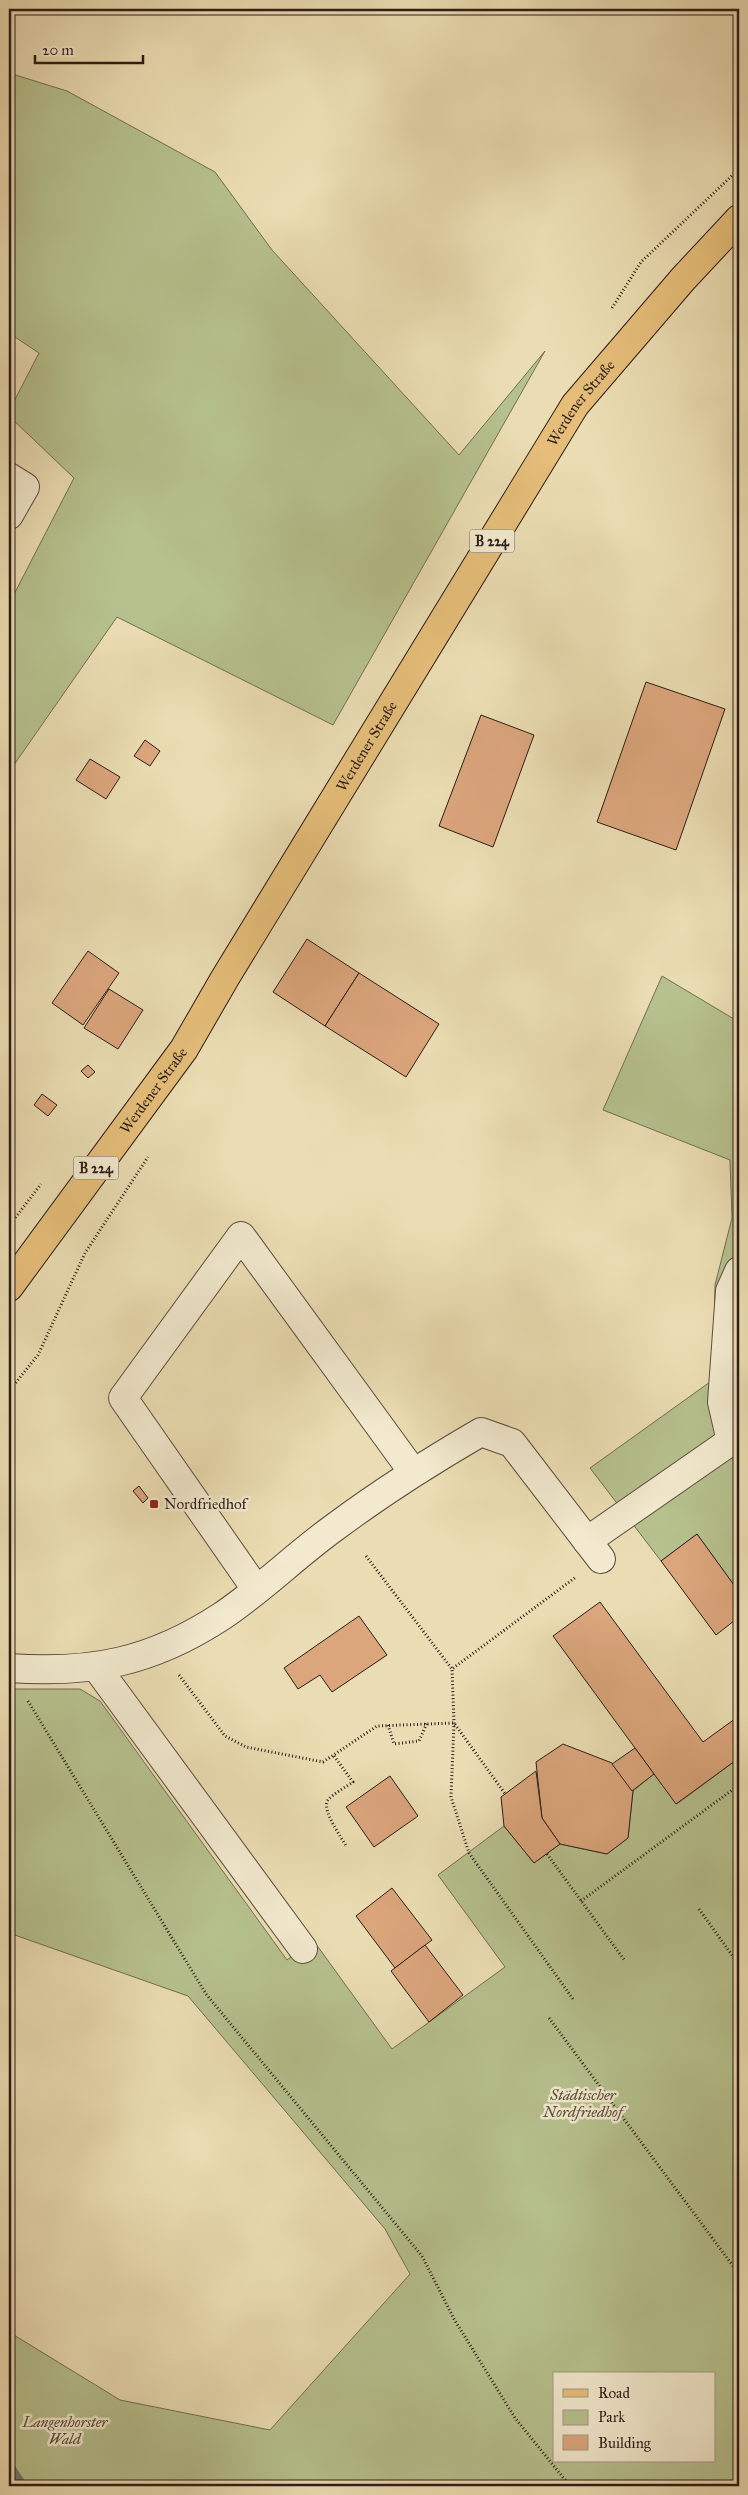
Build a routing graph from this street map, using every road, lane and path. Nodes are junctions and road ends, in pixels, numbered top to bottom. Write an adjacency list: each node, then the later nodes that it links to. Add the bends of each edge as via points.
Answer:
1 (739, 219): 5 (main road, Werdener Straße / B 224, via 682,279 575,405 184,1049)
2 (9, 477): 3 (lane, via 25,487)
3 (9, 515)
4 (739, 1271): 9 (lane, via 730,1291 722,1402 731,1441)
5 (9, 1287)
6 (38, 1355): 7 (path)
7 (9, 1391)
8 (413, 1472): 9 (lane, via 481,1432 512,1443); 11 (lane, via 335,1527); 11 (lane, via 241,1236 123,1398)
9 (594, 1550): 14 (path)
10 (366, 1556): 14 (path)
11 (256, 1589): 13 (lane, via 221,1616 160,1650)
12 (9, 1668): 13 (lane)
13 (97, 1668): 27 (lane)
14 (452, 1670): 17 (path)
15 (178, 1673): 20 (path, via 225,1736 246,1747 323,1762)
16 (24, 1696): 33 (path, via 206,1994 422,2256 454,2319 515,2418)
17 (454, 1723): 18 (path); 22 (path); 30 (path, via 451,1798 469,1853)
18 (427, 1724): 19 (path); 19 (path, via 419,1741 394,1744)
19 (388, 1725): 20 (path, via 377,1726)
20 (334, 1756): 23 (path, via 354,1782 329,1799 326,1805 327,1813)
21 (739, 1785): 25 (path)
22 (506, 1795)
23 (346, 1846)
24 (547, 1854): 25 (path)
25 (581, 1901): 28 (path)
26 (699, 1909): 29 (path)
27 (303, 1949)
28 (625, 1961)
29 (739, 1965)
30 (574, 1999)
31 (549, 2018): 32 (path)
32 (739, 2274)
33 (570, 2486)

